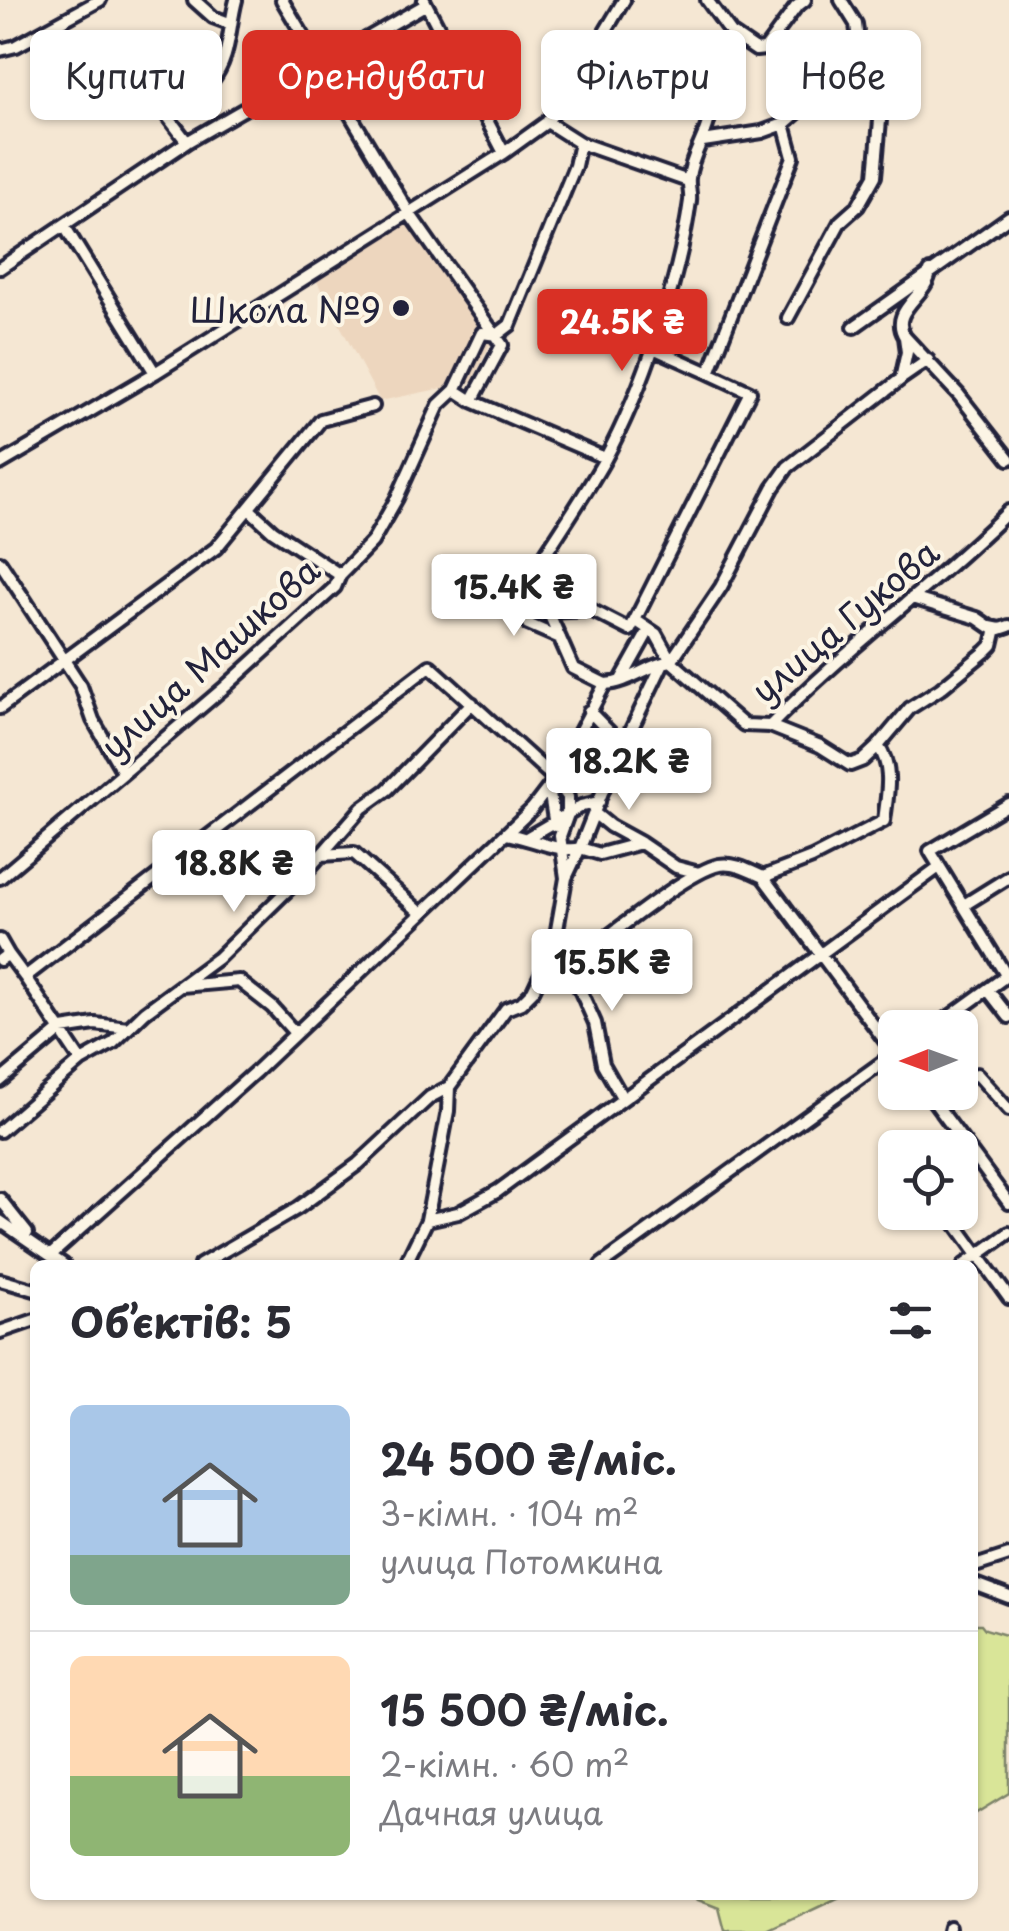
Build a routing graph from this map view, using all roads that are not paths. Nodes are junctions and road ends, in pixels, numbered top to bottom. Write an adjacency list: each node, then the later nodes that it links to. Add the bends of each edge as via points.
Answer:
1 (100, 0): 14 (street)
2 (194, 0): 10 (street)
3 (236, 0): 10 (street)
4 (282, 0): 11 (street)
5 (624, 0): 22 (street)
6 (707, 0): 7 (street, via 731,33 756,50 765,49)
7 (804, 0)
8 (841, 0): 13 (street)
9 (425, 2): 12 (street); 27 (street)
10 (230, 22): 15 (street)
11 (300, 30)
12 (378, 30)
13 (857, 30)
14 (0, 50)
15 (222, 63)
16 (242, 110): 25 (street)
17 (170, 120): 25 (street)
18 (354, 120): 29 (street)
19 (708, 120): 24 (street)
20 (789, 120): 23 (street)
21 (880, 120): 34 (street, via 875,176 840,222)
22 (547, 122): 26 (street); 27 (street)
23 (784, 124): 24 (street); 41 (street, via 793,157)
24 (703, 141): 28 (street)
25 (187, 142): 31 (street)
26 (580, 143): 28 (street); 36 (street, улица Машкова, via 510,325)
27 (504, 153): 29 (street)
28 (688, 182): 38 (street, via 682,243)
29 (410, 213): 36 (street); 40 (street)
30 (1009, 217): 33 (street)
31 (65, 227): 32 (street); 40 (street)
32 (0, 268)
33 (930, 271): 35 (street); 37 (street, via 929,282 900,318)
34 (788, 318)
35 (854, 328)
36 (496, 335): 43 (street, улица Машкова, via 477,339); 44 (street, via 502,345)
37 (905, 337): 39 (street); 42 (street)
38 (653, 348): 41 (street); 46 (street)
39 (928, 360): 42 (street); 47 (street)
40 (155, 373): 48 (street)
41 (709, 373): 56 (street, via 750,392)
42 (901, 379): 62 (street, via 788,467 721,587)
43 (455, 390): 44 (street); 52 (street, улица Машкова, via 439,404 372,542)
44 (472, 401): 46 (street)
45 (373, 406): 49 (street, via 322,420)
46 (605, 458): 54 (street)
47 (1009, 459)
48 (0, 464)
49 (249, 509): 52 (street); 61 (street, via 216,548)
50 (1009, 511): 53 (street, улица Гукова)
51 (0, 562): 61 (street)
52 (340, 575): 71 (street, улица Машкова, via 336,587)
53 (912, 598): 58 (street); 68 (street, улица Гукова)
54 (521, 600): 55 (street); 60 (street, via 528,624)
55 (548, 612): 56 (street, via 591,610 630,630); 60 (street)
56 (635, 620): 59 (street, улица Гукова)
57 (1009, 626): 58 (street)
58 (996, 628): 70 (street, via 986,652 910,708)
59 (649, 630): 62 (street, улица Гукова); 63 (street)
60 (560, 638): 64 (street, via 573,668)
61 (66, 660): 66 (street); 71 (street)
62 (667, 662): 63 (street); 68 (street, улица Гукова, via 744,725); 69 (street)
63 (621, 681): 64 (street)
64 (605, 684): 67 (street)
65 (472, 703): 72 (street); 85 (street); 99 (street, via 430,666)
66 (0, 708)
67 (589, 711): 69 (street); 72 (street)
68 (770, 726): 70 (street, via 850,765)
69 (623, 746): 76 (street)
70 (878, 746): 88 (street, via 887,760 884,821)
71 (123, 772): 90 (street, улица Машкова)
72 (552, 783): 73 (street); 78 (street); 79 (street)
73 (568, 797): 75 (street); 77 (street)
74 (1009, 804): 86 (street, via 930,850)
75 (581, 806): 76 (street); 77 (street)
76 (595, 810): 82 (street); 83 (street)
77 (568, 814): 78 (street); 80 (street)
78 (554, 822): 80 (street); 81 (street)
79 (506, 834): 81 (street); 93 (street)
80 (560, 836): 84 (street)
81 (528, 837): 84 (street)
82 (641, 843): 83 (street, via 600,854); 87 (street, via 676,867)
83 (580, 848): 84 (street); 91 (street)
84 (559, 849): 91 (street)
85 (321, 855): 93 (street, via 354,853); 100 (street)
86 (940, 867): 92 (street); 96 (street)
87 (699, 873): 88 (street, via 720,865); 95 (street, via 595,946)
88 (763, 876): 96 (street)
89 (1009, 876): 92 (street)
90 (0, 878)
91 (566, 878): 95 (street)
92 (964, 904): 98 (street)
93 (421, 913): 107 (street)
94 (0, 940): 97 (street)
95 (557, 947): 112 (street, via 533,991 506,1009); 113 (street)
96 (820, 955): 106 (street); 113 (street)
97 (4, 957): 99 (street)
98 (1008, 975): 101 (street)
99 (25, 977): 105 (street)
100 (182, 986): 104 (street); 107 (street, via 239,981)
101 (988, 990): 102 (street); 103 (street)
102 (960, 1010)
103 (1009, 1017)
104 (128, 1028): 105 (street); 108 (street)
105 (62, 1029): 108 (street); 111 (street)
106 (878, 1032)
107 (295, 1033): 126 (street)
108 (81, 1060): 116 (street)
109 (878, 1066): 131 (street)
110 (978, 1075): 115 (street)
111 (0, 1081)
112 (448, 1086): 121 (street); 129 (street, via 298,1208)
113 (623, 1099): 121 (street, via 498,1191 458,1213)
114 (940, 1110): 120 (street)
115 (1009, 1110)
116 (16, 1118): 117 (street); 118 (street)
117 (0, 1131)
118 (0, 1141)
119 (0, 1199): 125 (street)
120 (1009, 1203)
121 (427, 1220): 130 (street)
122 (0, 1221): 125 (street)
123 (959, 1230): 127 (street)
124 (1009, 1234): 127 (street)
125 (34, 1242): 126 (street)
126 (52, 1254): 128 (street)
127 (976, 1256): 132 (street); 135 (street)
128 (59, 1260)
129 (209, 1260)
130 (407, 1260)
131 (608, 1260)
132 (971, 1260)
133 (0, 1280): 134 (street)
134 (30, 1289)
135 (1009, 1298)
136 (30, 1322): 137 (street)
137 (0, 1332)
138 (1009, 1555): 139 (street)
139 (978, 1566)
140 (978, 1584): 141 (street)
141 (1009, 1596)

